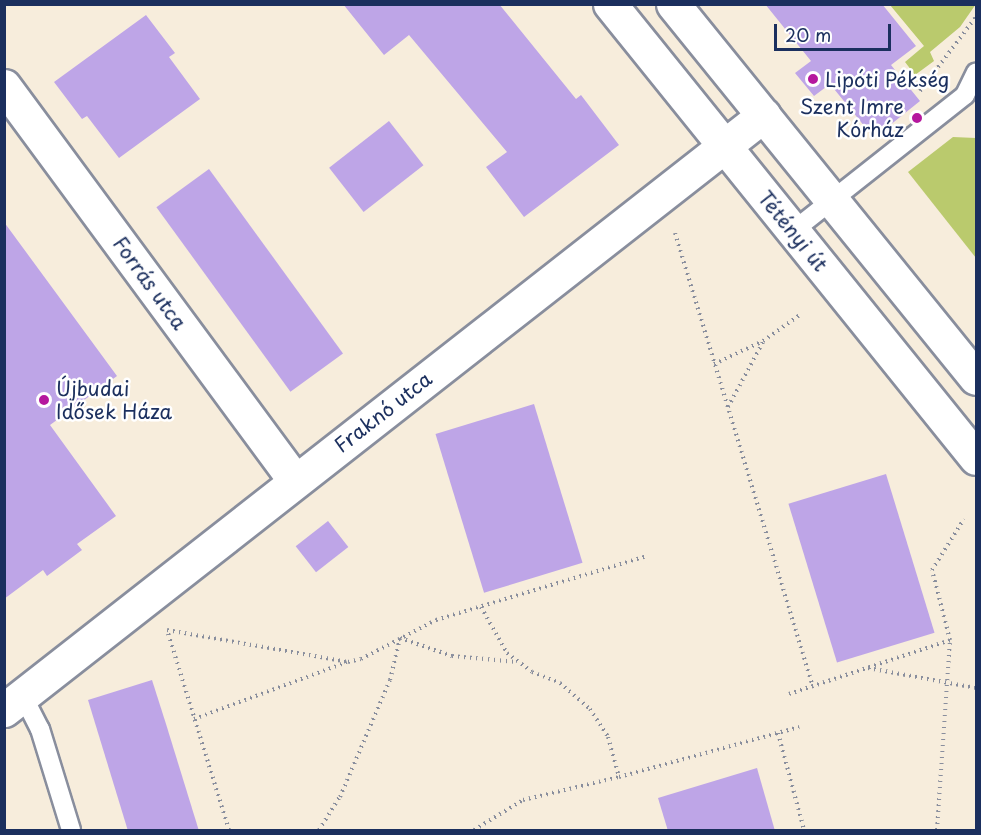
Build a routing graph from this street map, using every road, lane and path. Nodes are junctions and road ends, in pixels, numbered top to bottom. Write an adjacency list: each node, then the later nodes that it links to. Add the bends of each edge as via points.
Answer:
1 (610, 4): 8 (street, Tétényi út)
2 (673, 4): 7 (street)
3 (976, 17): 6 (path)
4 (976, 72): 9 (lane, via 965,95)
5 (4, 86): 18 (street, Forrás utca)
6 (916, 96)
7 (764, 115): 8 (street, Fraknó utca); 9 (street)
8 (726, 146): 10 (street, Tétényi út); 18 (street, Fraknó utca)
9 (832, 200): 10 (lane); 15 (street)
10 (793, 231): 17 (street, Tétényi út)
11 (675, 233): 14 (path)
12 (801, 314): 13 (path)
13 (763, 341): 14 (path); 16 (path)
14 (714, 364): 16 (path)
15 (976, 378)
16 (728, 407): 28 (path)
17 (976, 458)
18 (295, 480): 31 (street, Fraknó utca)
19 (964, 519): 23 (path, via 932,570)
20 (647, 556): 21 (path)
21 (481, 607): 22 (path, via 436,620); 25 (path, via 498,641)
22 (400, 638): 24 (path); 25 (path, via 452,656); 38 (path, via 390,680 340,796)
23 (950, 640): 26 (path); 27 (path)
24 (348, 662): 32 (path); 32 (path, via 167,630)
25 (518, 662): 35 (path, via 560,682 590,709 608,737)
26 (867, 668): 27 (path); 28 (path)
27 (946, 682): 29 (path); 41 (path)
28 (813, 686): 30 (path)
29 (976, 688)
30 (789, 694)
31 (14, 703): 36 (lane, via 40,729)
32 (194, 719): 37 (path)
33 (799, 727): 34 (path)
34 (778, 734): 35 (path); 40 (path)
35 (619, 777): 39 (path, via 522,800)
36 (71, 831)
37 (229, 831)
38 (319, 831)
39 (474, 831)
40 (804, 831)
41 (937, 831)

